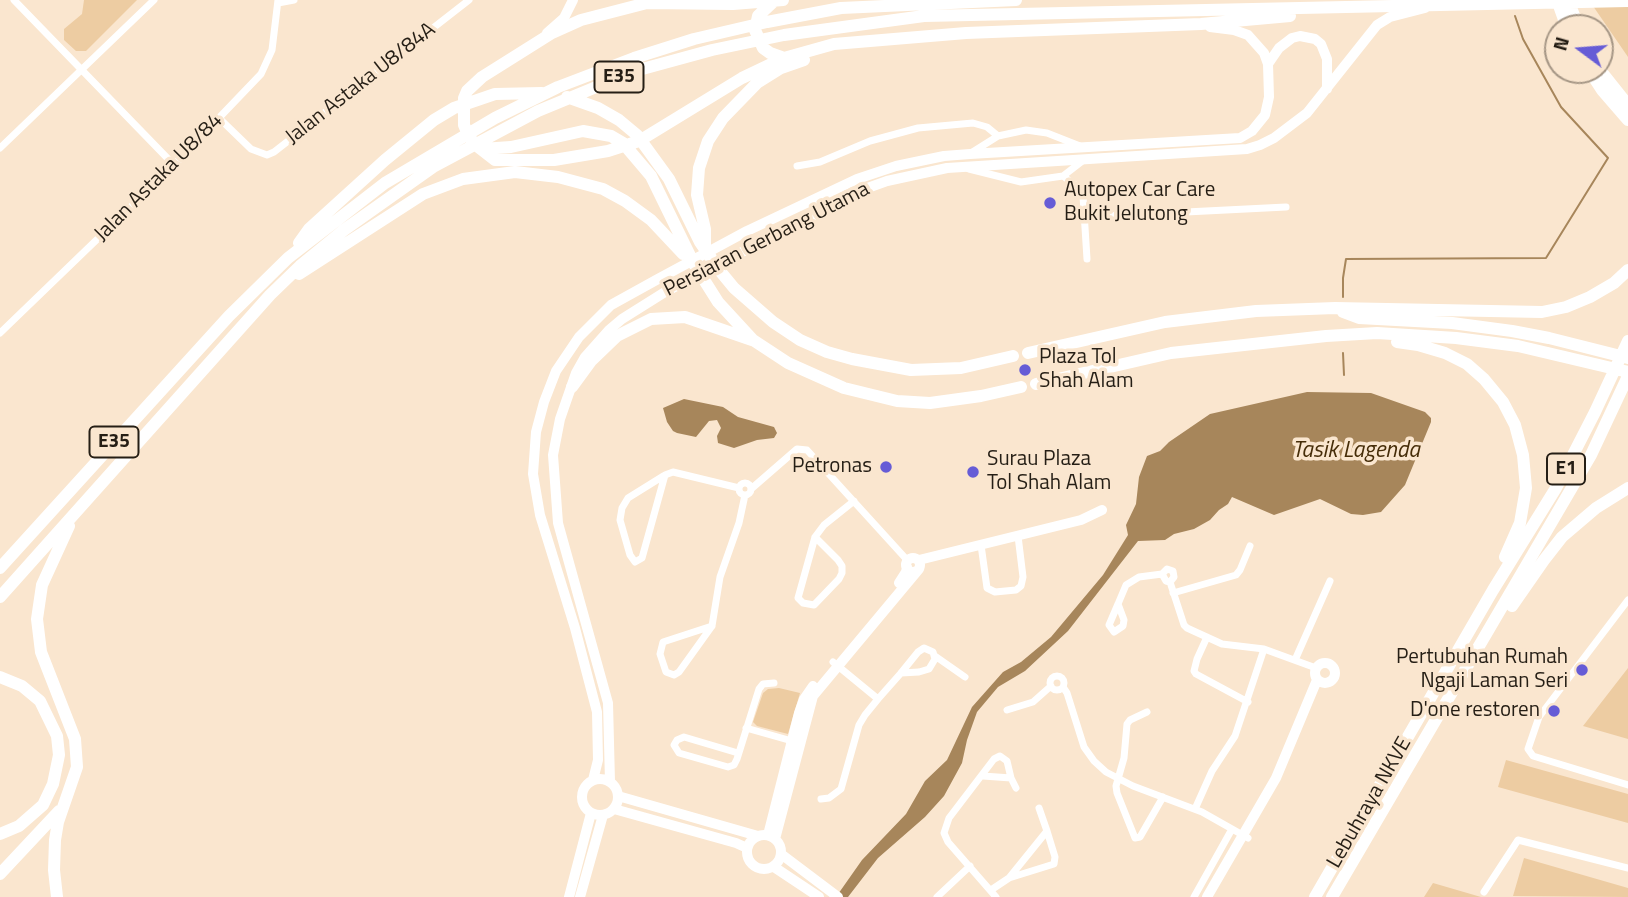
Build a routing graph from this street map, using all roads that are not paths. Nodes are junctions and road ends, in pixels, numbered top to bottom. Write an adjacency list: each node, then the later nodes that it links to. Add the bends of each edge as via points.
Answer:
1 (14, 0): 18 (street)
2 (154, 0): 18 (street)
3 (295, 0): 8 (street)
4 (469, 0): 23 (street, Jalan Astaka U8/84A, via 274,152 267,155 251,149)
5 (573, 0): 14 (main road, via 564,18)
6 (783, 0): 9 (highway)
7 (1016, 0): 35 (highway, E35, via 841,8 694,39 558,87 519,106)
8 (278, 1): 23 (street, Jalan Astaka U8/84, via 268,63)
9 (775, 1): 14 (highway, via 634,5 581,20); 16 (highway, via 758,16 755,30 763,48)
10 (1628, 1): 11 (highway, E35)
11 (1435, 6): 12 (highway, E35); 21 (main road, Persiaran Gerbang Utama, via 1390,17 1377,25)
12 (1310, 8): 13 (highway, via 1287,16); 35 (highway, E35, via 924,16 736,45 635,71 527,116)
13 (1201, 24): 15 (highway, via 966,33); 17 (main road, via 1248,35 1264,52)
14 (539, 41): 28 (highway, via 467,91 462,107 464,125)
15 (858, 43): 16 (highway); 38 (highway, via 768,75 723,118 708,142 698,177)
16 (785, 58): 28 (highway, via 742,78 652,135 616,149 554,160 512,161 495,160)
17 (1268, 64): 21 (main road, via 1292,38 1315,39 1327,59); 26 (main road, Persiaran Gerbang Utama, via 1265,114 1240,138)
18 (80, 69): 27 (street); 31 (street)
19 (1598, 84): 24 (highway)
20 (1612, 84): 22 (highway)
21 (1327, 89): 30 (main road, Persiaran Gerbang Utama, via 1291,126 1253,147)
22 (1628, 104)
23 (220, 119): 31 (street, Jalan Astaka U8/84)
24 (1628, 120)
25 (998, 136): 26 (street, via 1026,130); 29 (street); 32 (street, via 973,123 918,128)
26 (1081, 147): 29 (main road, Persiaran Gerbang Utama)
27 (0, 148)
28 (481, 149): 41 (highway, via 511,148 583,131 611,136 629,148 651,176)
29 (970, 154): 102 (main road, Persiaran Gerbang Utama, via 896,166 747,231 602,313 556,371 534,447 533,474 537,503 597,712 598,760)
30 (1086, 159): 33 (main road, Persiaran Gerbang Utama); 34 (street)
31 (174, 165): 45 (street, Jalan Astaka U8/84)
32 (797, 166)
33 (963, 167): 34 (street, via 1021,182); 55 (main road, Persiaran Gerbang Utama, via 910,175 862,190 666,292 597,341)
34 (1063, 176): 37 (street, via 1079,188)
35 (406, 178): 40 (highway, E35, via 354,205); 43 (highway, E35)
36 (1286, 206): 37 (street)
37 (1086, 217): 39 (street)
38 (705, 250): 40 (highway, via 669,179 629,128 598,108 538,92 482,98 454,108 420,130 309,229); 51 (highway, via 734,288 773,322 827,352 926,370 961,368)
39 (1087, 259)
40 (286, 260): 67 (highway, E35, via 229,316)
41 (694, 264): 43 (highway, via 651,220 603,189 515,172 463,179 423,194 319,263); 47 (highway, via 718,302)
42 (1628, 270): 44 (highway, via 1590,297 1542,312)
43 (284, 280): 62 (highway, E35)
44 (1335, 308): 49 (highway, via 1175,321); 50 (highway, via 1359,317 1482,326 1549,338)
45 (0, 333)
46 (1363, 334): 50 (highway, via 1484,341); 54 (highway, via 1171,353); 74 (highway, via 1456,358 1484,379 1515,425 1523,455 1524,505)
47 (753, 340): 55 (highway, via 685,317 651,319 617,336); 56 (highway, via 788,363 844,388 890,400 947,402)
48 (1628, 341): 74 (highway, Lebuhraya NKVE / E1, via 1556,488)
49 (1028, 353)
50 (1590, 355): 52 (highway); 53 (highway)
51 (1013, 356)
52 (1628, 358)
53 (1628, 374): 58 (highway, Lebuhraya NKVE / E1)
54 (1036, 384)
55 (572, 387): 103 (main road, Persiaran Gerbang Utama, via 556,434 554,486 558,523 608,703)
56 (1021, 387)
57 (1628, 394): 58 (highway)
58 (1591, 455): 86 (highway, Lebuhraya NKVE / E1)
59 (665, 475): 59 (street, via 642,558 635,562 620,520 622,508 628,498); 61 (street, via 679,472 739,488 746,483)
60 (1628, 488): 86 (highway, via 1595,509 1553,548)
61 (748, 492): 63 (street, via 802,448); 79 (street, via 720,577)
62 (89, 496): 76 (highway, E35); 109 (highway, via 63,536 42,585 37,619 41,652 75,739 76,767)
63 (854, 501): 66 (street); 71 (street)
64 (1102, 510): 65 (main road)
65 (1018, 536): 68 (main road); 68 (street, via 1023,578 1016,590 987,588)
66 (815, 537): 66 (street, via 838,560 842,573 814,605 799,598)
67 (25, 540): 70 (highway); 72 (highway, E35)
68 (981, 545): 71 (main road)
69 (1250, 546): 75 (street, via 1236,575)
70 (0, 558)
71 (913, 564): 84 (main road)
72 (0, 568)
73 (1330, 581): 83 (street)
74 (1493, 590): 138 (highway, Lebuhraya NKVE / E1)
75 (1173, 593): 78 (street, via 1173,571 1167,569 1126,585); 80 (street, via 1184,625)
76 (0, 597)
77 (1628, 600): 104 (street, via 1539,717 1528,750 1533,756)
78 (1118, 604)
79 (712, 626): 79 (street, via 663,642 660,654 666,672 679,672)
80 (1207, 637): 81 (street, via 1222,644); 93 (street, via 1194,671)
81 (1264, 649): 83 (street); 93 (street)
82 (935, 656): 87 (street, via 929,668); 87 (street, via 930,648 922,648); 89 (street)
83 (1295, 660): 85 (street)
84 (835, 664): 92 (street); 97 (main road, via 807,694); 118 (main road, via 809,706)
85 (1316, 668): 90 (main road, via 1314,674); 90 (main road, via 1325,663 1334,668 1334,677)
86 (1467, 670): 139 (highway, Lebuhraya NKVE / E1)
87 (901, 673): 92 (street)
88 (0, 677): 117 (highway, via 22,686 40,701 57,736 59,755 54,784 43,805 19,826)
89 (965, 677)
90 (1321, 681): 119 (main road)
91 (774, 684): 96 (street, via 759,689)
92 (877, 699): 108 (street, via 859,725 841,789)
93 (1248, 702): 112 (street)
94 (1007, 710): 101 (street, via 1033,702 1051,686 1063,687 1084,747)
95 (1147, 712): 101 (street, via 1127,724)
96 (746, 728): 97 (street); 98 (street)
97 (792, 741): 118 (main road)
98 (738, 753): 98 (street, via 734,765 728,767 678,753 674,745 684,737)
99 (983, 776): 100 (street); 100 (street, via 1000,756 1009,765); 122 (street, via 949,818 944,833)
100 (1011, 778): 105 (street)
101 (1118, 779): 107 (street); 107 (street, via 1117,793 1135,838 1140,837)
102 (593, 780): 103 (main road); 113 (main road, Persiaran Gerbang Utama, via 584,788 582,799)
103 (610, 782): 106 (main road, Persiaran Gerbang Utama)
104 (1628, 785)
105 (1016, 788)
106 (618, 796): 111 (main road); 118 (main road)
107 (1163, 797): 112 (street)
108 (821, 799)
109 (66, 803): 125 (highway); 130 (highway, via 55,840)
110 (1039, 808): 116 (street)
111 (614, 809): 114 (main road); 120 (main road)
112 (1195, 809): 115 (street)
113 (591, 813): 114 (main road); 131 (main road, Persiaran Gerbang Utama)
114 (603, 815): 132 (main road)
115 (1232, 830): 119 (street); 135 (street)
116 (1047, 831): 126 (street); 126 (street, via 1054,864)
117 (0, 834)
118 (767, 837): 120 (main road, via 753,838); 121 (main road)
119 (1245, 837): 136 (main road); 137 (main road)
120 (747, 848): 123 (main road, via 748,860 756,868)
121 (781, 854): 123 (main road); 133 (main road)
122 (970, 866): 128 (street); 134 (street)
123 (774, 867): 129 (main road)
124 (1628, 868): 127 (street, via 1518,839)
125 (0, 874)
126 (1009, 878): 128 (street)
127 (1484, 892)
128 (993, 893)
129 (818, 896)
130 (57, 897)
131 (569, 897)
132 (580, 897)
133 (838, 897)
134 (937, 897)
135 (1194, 897)
136 (1207, 897)
137 (1213, 897)
138 (1315, 897)
139 (1332, 897)

